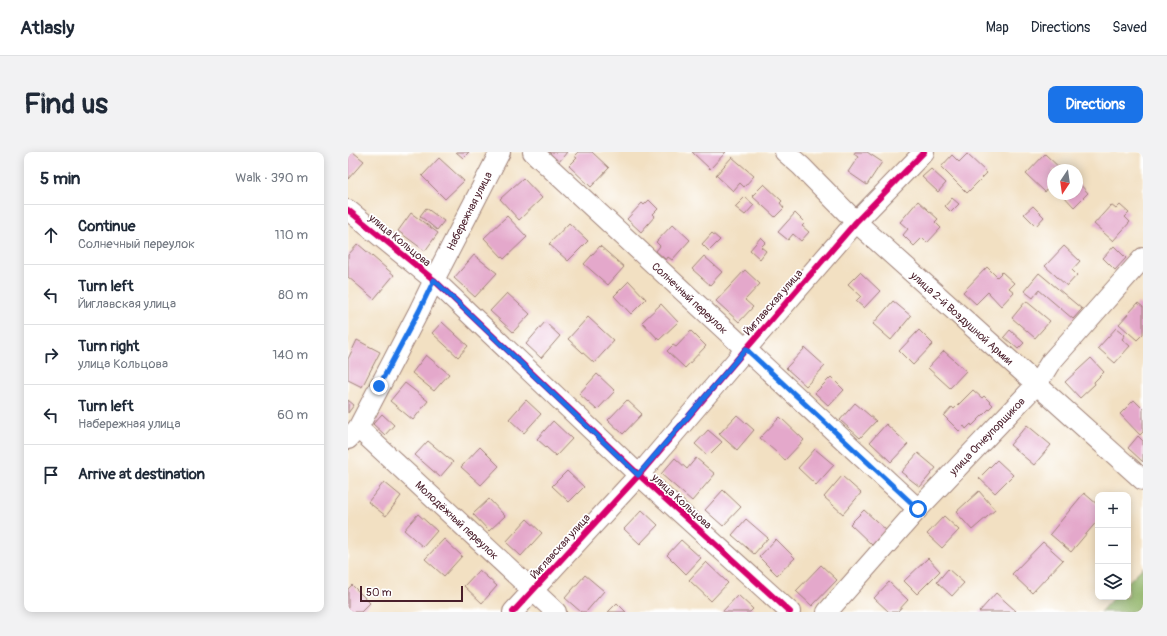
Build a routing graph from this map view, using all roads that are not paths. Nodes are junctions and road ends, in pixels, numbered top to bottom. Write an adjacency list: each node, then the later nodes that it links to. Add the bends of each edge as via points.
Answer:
1 (500, 152): 9 (street, Набережная улица)
2 (533, 152): 10 (street, Солнечный переулок)
3 (785, 152): 5 (street, улица 2-й Воздушной Армии)
4 (924, 152): 7 (street, Йиглавская улица)
5 (805, 159): 7 (street, улица 2-й Воздушной Армии)
6 (348, 210): 9 (street, улица Кольцова)
7 (856, 222): 10 (street, Йиглавская улица); 11 (street, улица 2-й Воздушной Армии)
8 (1143, 258): 11 (street, улица Огнеупорщиков, via 1050,363)
9 (434, 280): 12 (street, Набережная улица); 13 (street, улица Кольцова)
10 (746, 349): 13 (street, Йиглавская улица); 15 (street, Солнечный переулок)
11 (1037, 384): 14 (street, улица 2-й Воздушной Армии); 15 (street, улица Огнеупорщиков)
12 (353, 433): 16 (street, Молодёжный переулок)
13 (638, 475): 16 (street, Йиглавская улица); 19 (street, улица Кольцова)
14 (1143, 480)
15 (918, 509): 20 (street, улица Огнеупорщиков)
16 (533, 591): 17 (street, Йиглавская улица); 18 (street, Молодёжный переулок)
17 (513, 612)
18 (556, 612)
19 (790, 612)
20 (827, 612)

